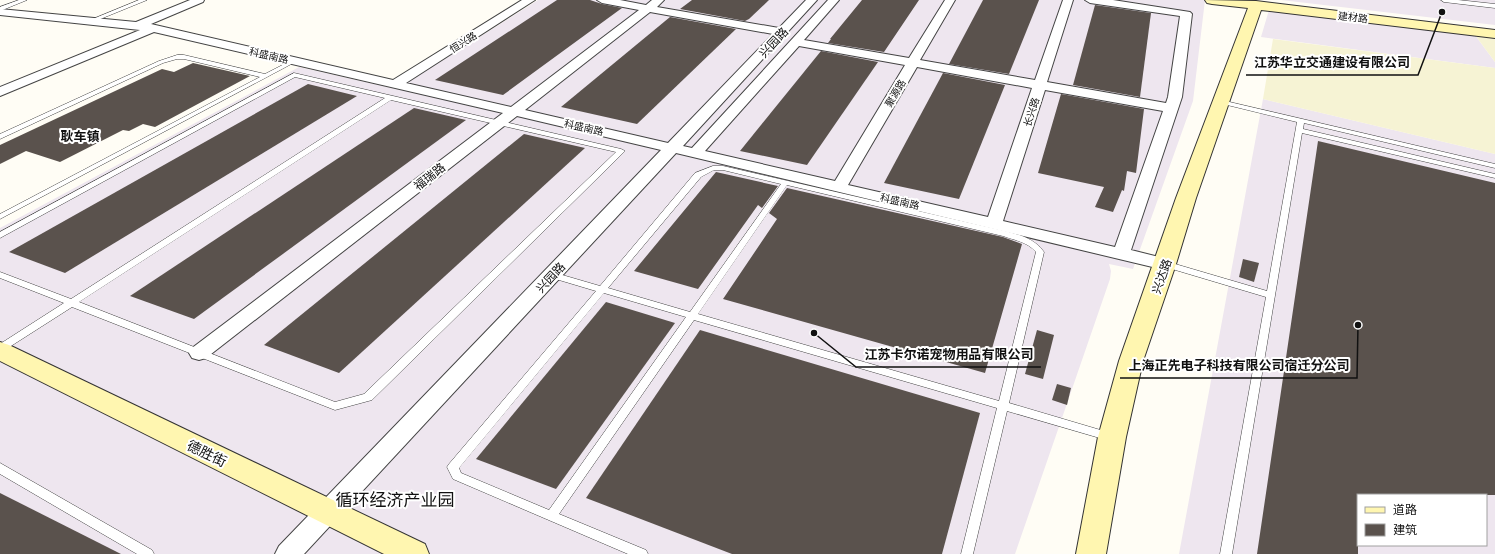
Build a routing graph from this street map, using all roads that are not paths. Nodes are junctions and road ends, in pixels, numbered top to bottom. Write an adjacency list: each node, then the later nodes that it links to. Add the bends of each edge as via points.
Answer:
1 (24, 0): 16 (lane)
2 (144, 0): 17 (lane)
3 (198, 0): 18 (street)
4 (530, 0): 26 (street, 恒兴路)
5 (602, 0): 13 (street)
6 (812, 0): 21 (street, 兴园路)
7 (834, 0): 21 (street)
8 (950, 0): 23 (street, 聚源路)
9 (1068, 0): 25 (street, 长兴路)
10 (1090, 0): 29 (street, via 1186,14 1175,97)
11 (1212, 0): 14 (street, 建材路)
12 (1444, 0): 15 (lane)
13 (654, 4): 21 (street); 30 (street, 福瑞路)
14 (1256, 5): 20 (street, 建材路); 28 (street, 兴达路)
15 (1495, 6)
16 (0, 10): 17 (street, 科盛南路)
17 (91, 21): 18 (street, 科盛南路)
18 (137, 26): 19 (street, 科盛南路)
19 (152, 28): 22 (street, 科盛南路); 27 (street)
20 (1495, 34)
21 (789, 37): 23 (street); 34 (street, 兴园路); 35 (street)
22 (294, 61): 24 (lane); 26 (street, 科盛南路)
23 (913, 62): 25 (street); 39 (street, 聚源路)
24 (264, 76): 33 (lane, via 176,57); 40 (lane)
25 (1040, 85): 29 (street); 41 (street, 长兴路)
26 (393, 91): 30 (street, 科盛南路); 31 (lane); 42 (lane, via 294,75); 49 (lane)
27 (0, 92)
28 (1221, 102): 32 (lane); 44 (street, 兴达路)
29 (1171, 108): 43 (street)
30 (514, 111): 31 (street, 福瑞路); 34 (street, 科盛南路)
31 (499, 122): 52 (street, 福瑞路); 52 (lane, via 621,151 368,397 335,406)
32 (1300, 125): 36 (lane); 37 (lane); 48 (lane)
33 (0, 137)
34 (672, 148): 35 (street, 科盛南路); 46 (street, 兴园路)
35 (695, 153): 39 (street, 科盛南路)
36 (1495, 166)
37 (1495, 176)
38 (785, 183): 47 (lane, via 723,168 704,171); 50 (lane); 53 (lane, via 1005,234 1038,248 1040,252)
39 (839, 187): 41 (street, 科盛南路)
40 (0, 217)
41 (994, 223): 43 (street, 科盛南路)
42 (0, 235)
43 (1121, 253): 44 (street, 科盛南路)
44 (1165, 264): 48 (lane); 54 (street, 兴达路, via 1131,361)
45 (0, 275): 49 (lane)
46 (552, 275): 47 (lane); 56 (street, 兴园路)
47 (602, 289): 50 (lane); 57 (lane, via 453,466 457,476)
48 (1271, 295): 64 (lane)
49 (72, 303): 51 (lane); 52 (lane)
50 (692, 315): 53 (lane); 57 (lane)
51 (0, 350): 56 (street, 德胜街)
52 (199, 353)
53 (1002, 405): 54 (lane); 62 (lane)
54 (1112, 437): 63 (street, 兴达路)
55 (0, 468): 58 (lane)
56 (327, 512): 59 (street, 兴园路); 60 (street, 德胜街)
57 (552, 516): 61 (lane)
58 (148, 554)
59 (288, 554)
60 (414, 554)
61 (642, 554)
62 (967, 554)
63 (1091, 554)
64 (1226, 554)

